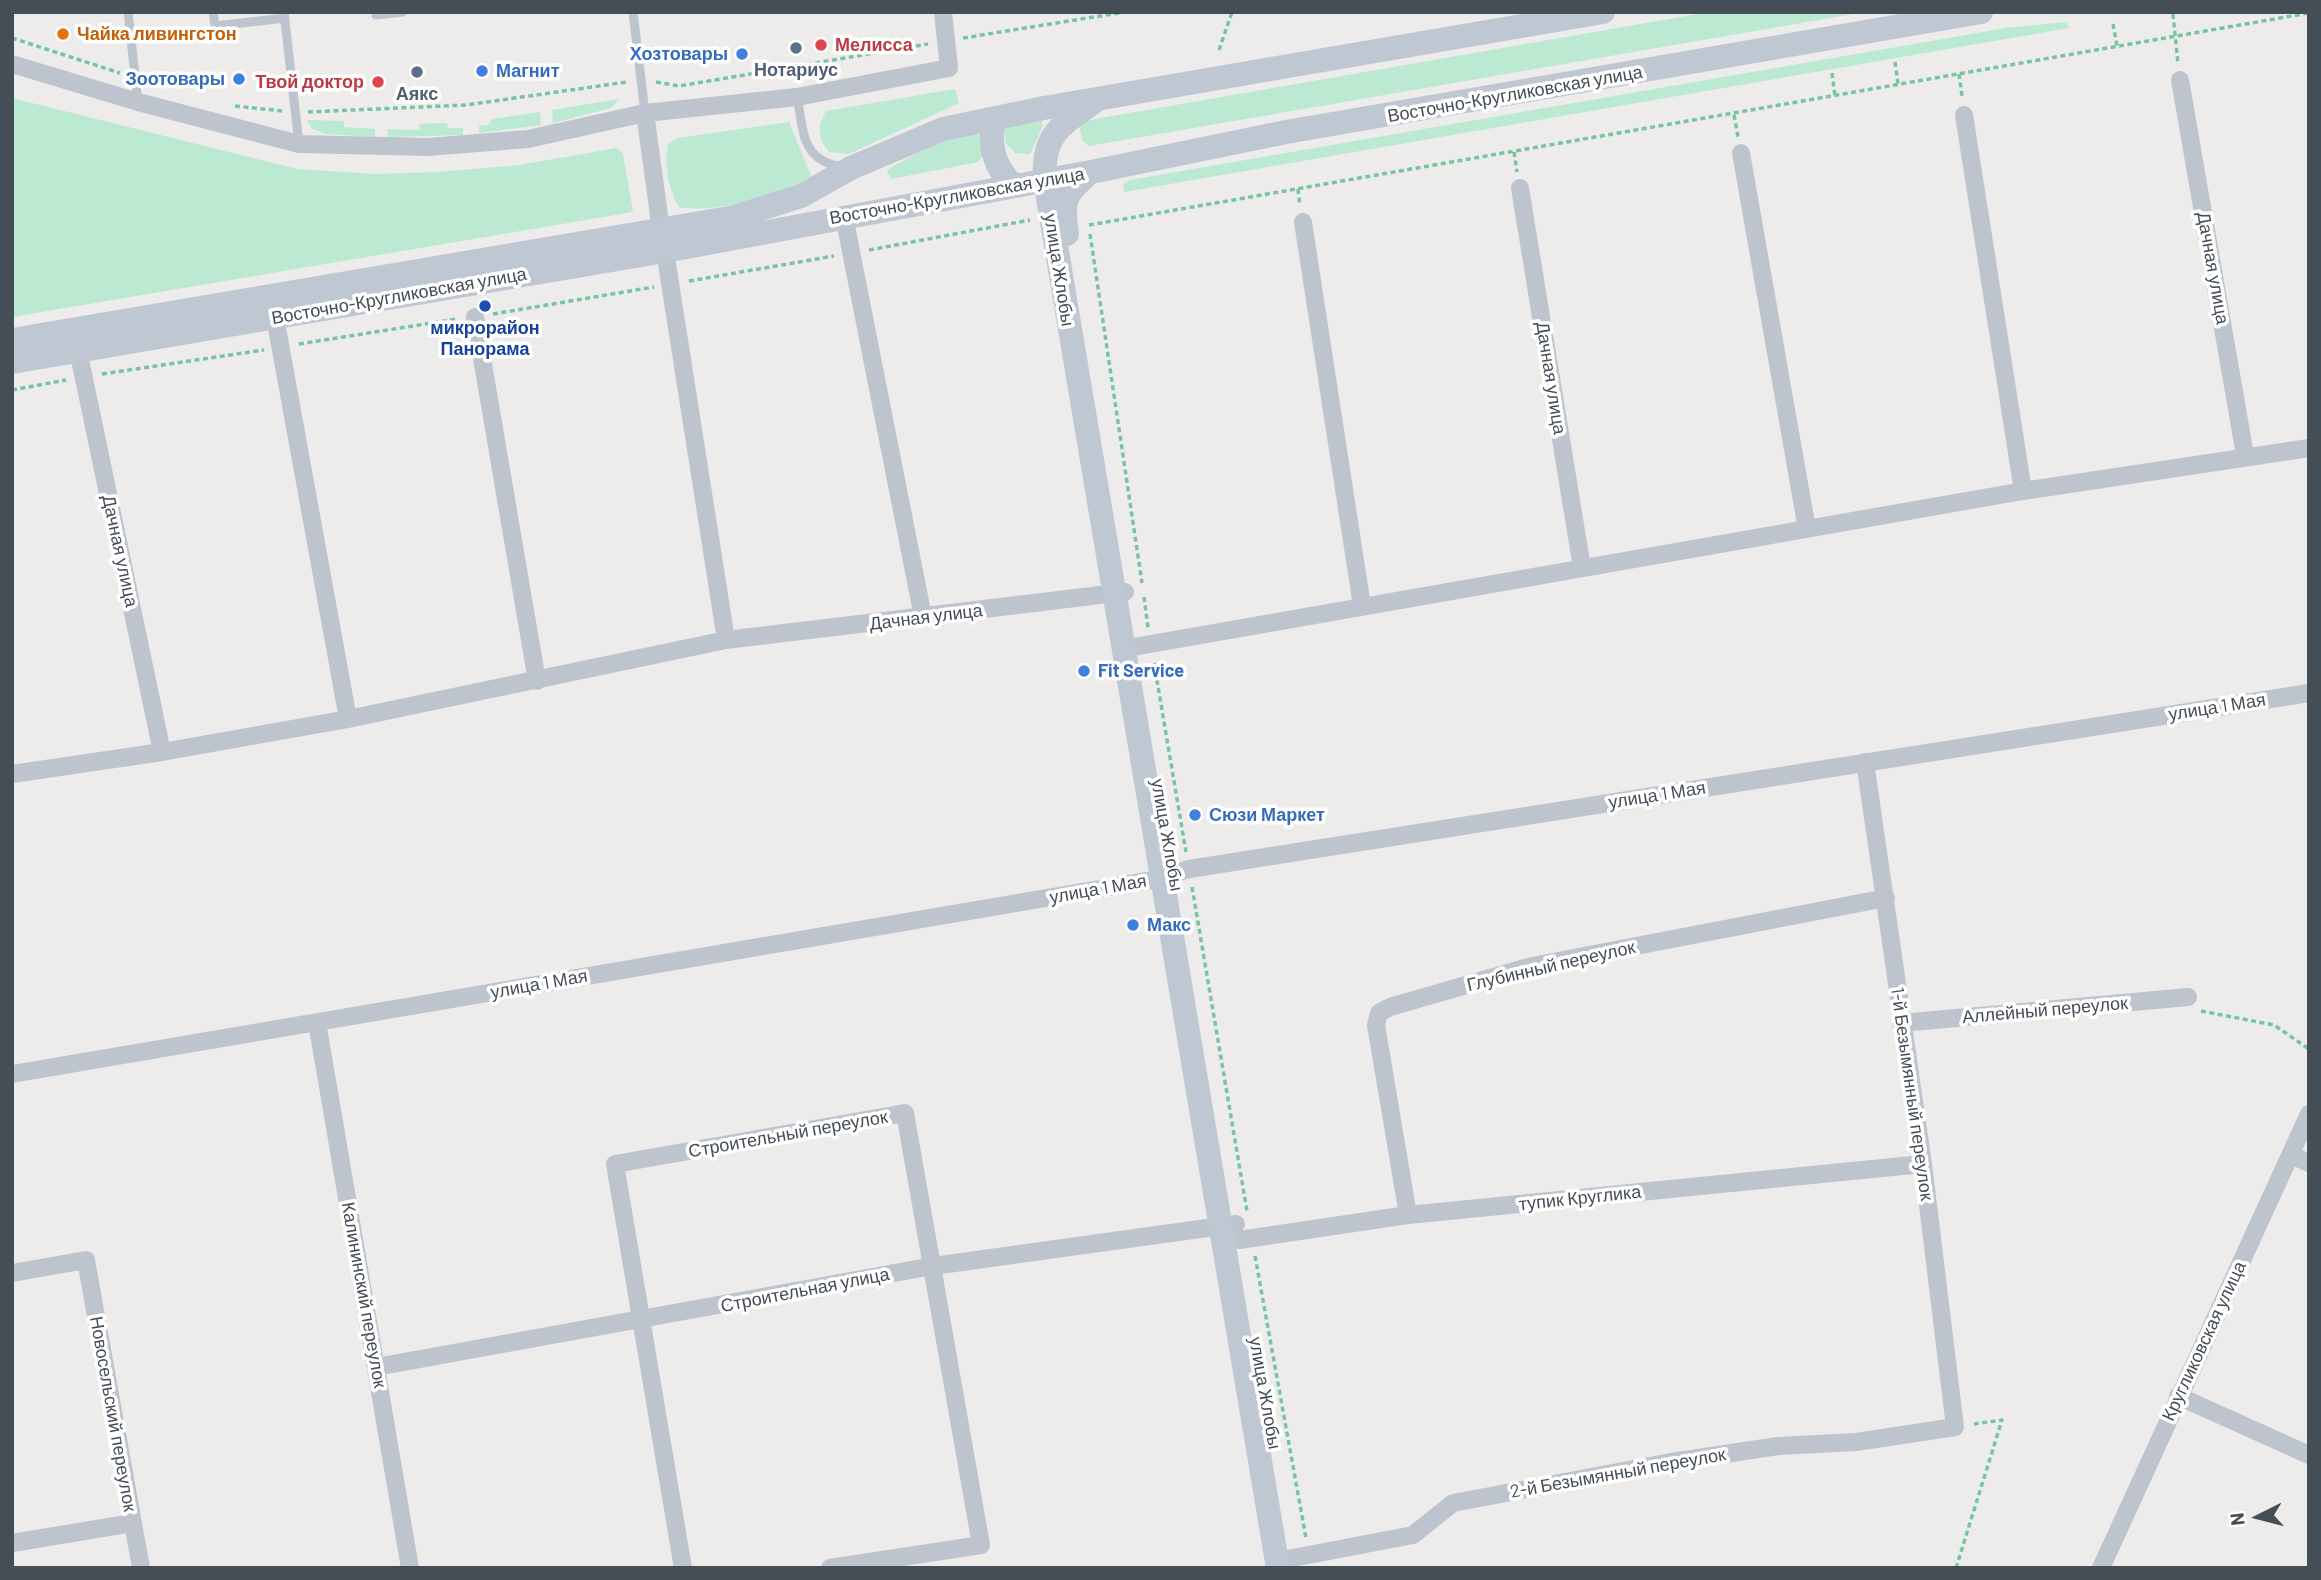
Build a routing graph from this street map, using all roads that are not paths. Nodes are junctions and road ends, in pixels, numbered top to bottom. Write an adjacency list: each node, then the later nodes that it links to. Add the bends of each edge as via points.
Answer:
1 (128, 12): 15 (lane)
2 (214, 12): 9 (lane, via 215,26)
3 (376, 12): 4 (lane)
4 (403, 12)
5 (633, 12): 16 (lane)
6 (943, 12): 13 (street, via 950,68)
7 (1603, 12): 14 (main road, Восточно-Кругликовская улица)
8 (1974, 13): 10 (main road, Восточно-Кругликовская улица)
9 (285, 15): 19 (lane)
10 (1908, 19): 22 (main road, Восточно-Кругликовская улица)
11 (12, 64): 15 (street)
12 (2180, 80): 36 (street, Дачная улица)
13 (797, 97): 16 (street); 21 (lane, via 810,152 818,161)
14 (1097, 99): 18 (main road, Восточно-Кругликовская улица); 23 (main road, улица Жлобы, via 1045,148)
15 (138, 103): 19 (street)
16 (645, 113): 19 (street, via 528,139 428,147); 29 (street)
17 (1964, 115): 37 (street)
18 (995, 119): 21 (main road, Восточно-Кругликовская улица, via 943,129); 24 (main road, via 992,130 999,171)
19 (299, 144)
20 (1741, 153): 38 (street)
21 (851, 168): 29 (main road, Восточно-Кругликовская улица, via 778,206 693,225)
22 (1091, 172): 23 (main road, Восточно-Кругликовская улица); 27 (main road, via 1071,188)
23 (1045, 180): 24 (main road, Восточно-Кругликовская улица); 27 (main road, улица Жлобы)
24 (1014, 186): 26 (main road, Восточно-Кругликовская улица)
25 (1520, 188): 39 (street, Дачная улица)
26 (844, 216): 29 (main road, Восточно-Кругликовская улица); 42 (street)
27 (1068, 222): 40 (main road, улица Жлобы)
28 (1303, 222): 41 (street)
29 (663, 240): 30 (main road, Восточно-Кругликовская улица); 32 (main road, Восточно-Кругликовская улица, via 633,234); 43 (street)
30 (275, 317): 33 (main road, Восточно-Кругликовская улица); 47 (street)
31 (475, 317): 45 (street)
32 (12, 340)
33 (78, 350): 34 (main road, Восточно-Кругликовская улица); 48 (street, Дачная улица)
34 (12, 362)
35 (2309, 448): 36 (street)
36 (2245, 455): 37 (street)
37 (2023, 491): 38 (street)
38 (1807, 529): 39 (street)
39 (1581, 568): 41 (street)
40 (1119, 593): 42 (street, Дачная улица); 44 (main road, улица Жлобы)
41 (1362, 606): 44 (street)
42 (923, 617): 43 (street, Дачная улица)
43 (726, 640): 45 (street, Дачная улица)
44 (1129, 648): 51 (main road, улица Жлобы)
45 (537, 681): 47 (street, Дачная улица)
46 (2309, 693): 49 (street, улица 1 Мая)
47 (348, 719): 48 (street, Дачная улица)
48 (162, 752): 50 (street, Дачная улица)
49 (1865, 762): 51 (street, улица 1 Мая, via 1216,865); 52 (street, 1-й Безымянный переулок)
50 (12, 774)
51 (1166, 877): 54 (street, улица 1 Мая); 62 (main road, улица Жлобы)
52 (1886, 898): 55 (street, 1-й Безымянный переулок); 61 (street, Глубинный переулок, via 1532,966 1380,1013 1376,1025)
53 (2188, 997): 55 (street, Аллейный переулок)
54 (317, 1022): 56 (street, улица 1 Мая); 66 (street, Калининский переулок)
55 (1901, 1023): 60 (street, 1-й Безымянный переулок)
56 (12, 1074)
57 (2309, 1114): 58 (street, Кругликовская улица)
58 (2291, 1154): 59 (street); 67 (street, Кругликовская улица)
59 (2309, 1163)
60 (1923, 1164): 61 (street, тупик Круглика); 68 (street, 1-й Безымянный переулок)
61 (1408, 1215): 62 (street, тупик Круглика)
62 (1232, 1230): 63 (street, Строительная улица); 72 (main road, улица Жлобы)
63 (933, 1266): 65 (street, Строительная улица); 65 (street, Строительный переулок, via 905,1113 615,1164); 76 (street, Строительный переулок, via 981,1545)
64 (12, 1273): 70 (street, Новосельский переулок, via 86,1260)
65 (642, 1321): 66 (street, Строительная улица); 75 (street, Строительный переулок)
66 (376, 1367): 74 (street, Калининский переулок)
67 (2178, 1396): 69 (street); 77 (street, Кругликовская улица)
68 (1955, 1427): 72 (street, 2-й Безымянный переулок, via 1856,1442 1738,1452 1453,1503 1413,1535)
69 (2309, 1455)
70 (132, 1523): 71 (street); 73 (street, Новосельский переулок)
71 (12, 1543)
72 (1286, 1564)
73 (141, 1568)
74 (410, 1568)
75 (683, 1568)
76 (830, 1568)
77 (2101, 1568)

